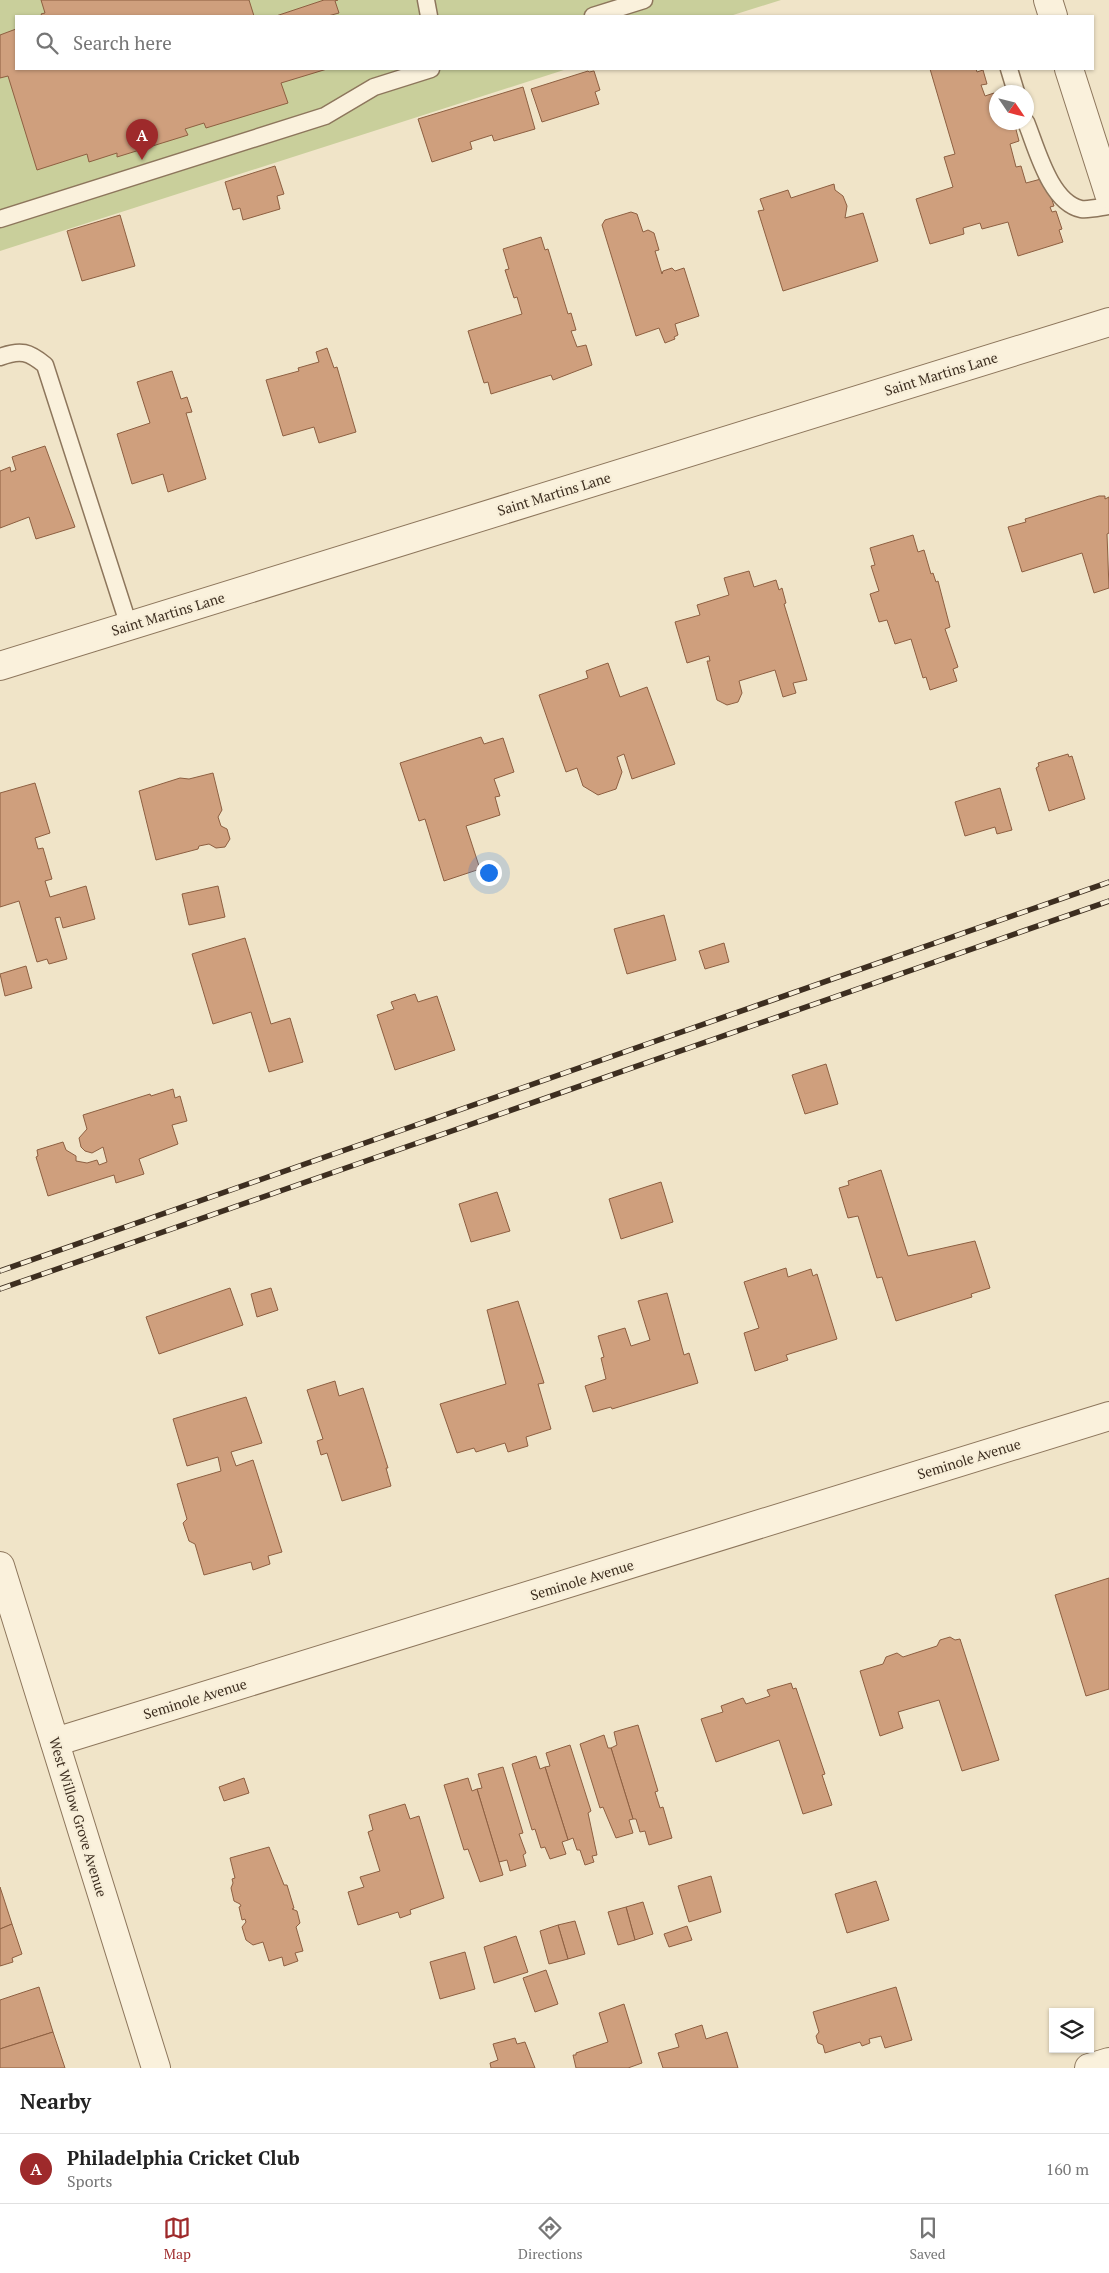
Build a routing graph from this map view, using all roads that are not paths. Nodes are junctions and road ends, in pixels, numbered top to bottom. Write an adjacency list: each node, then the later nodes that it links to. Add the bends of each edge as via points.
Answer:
1 (426, 0): 4 (lane)
2 (644, 0): 5 (lane)
3 (1048, 0): 6 (street)
4 (429, 15)
5 (596, 15)
6 (1053, 15)
7 (428, 70): 14 (lane, via 374,87 325,116)
8 (1009, 70): 10 (lane)
9 (1069, 70): 12 (street)
10 (1014, 85)
11 (1029, 130): 13 (lane, via 1053,187 1065,202 1083,209)
12 (1109, 194)
13 (1109, 206)
14 (0, 219)
15 (1109, 322): 17 (street, Saint Martins Lane)
16 (0, 357): 17 (lane, via 13,352 31,354 45,366)
17 (129, 626): 18 (street, Saint Martins Lane)
18 (0, 666)
19 (1109, 1416): 21 (street, Seminole Avenue)
20 (1, 1571): 21 (street, West Willow Grove Avenue)
21 (55, 1742): 23 (street, West Willow Grove Avenue)
22 (1109, 2062): 24 (street)
23 (156, 2068)
24 (1089, 2068)

